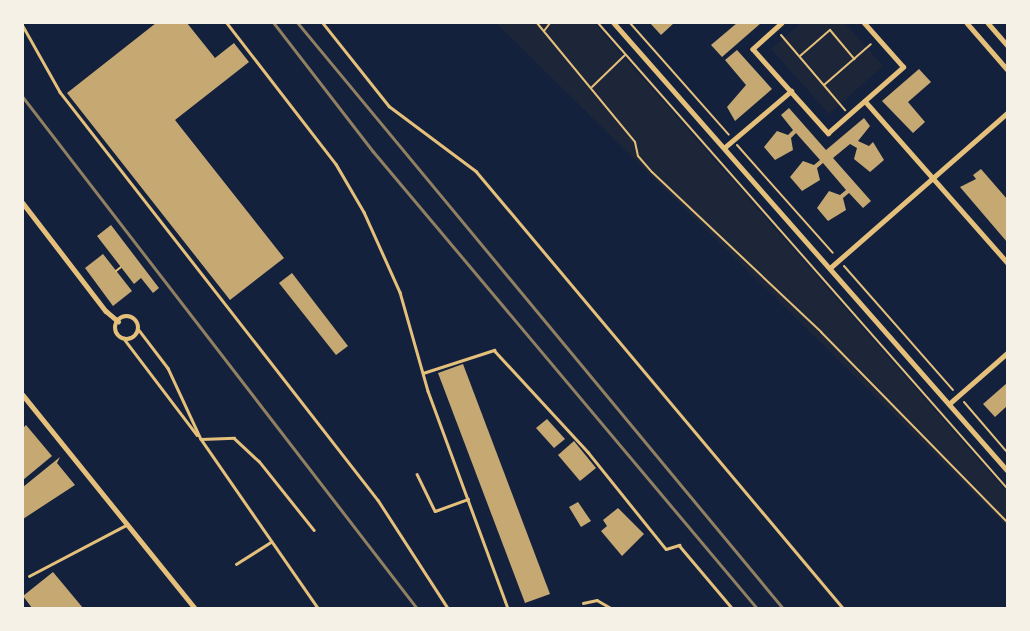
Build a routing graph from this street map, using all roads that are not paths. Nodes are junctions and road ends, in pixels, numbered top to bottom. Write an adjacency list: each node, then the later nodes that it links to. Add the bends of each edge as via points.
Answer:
1 (227, 23): 23 (lane, via 349,181 391,270)
2 (323, 23): 42 (lane, via 389,106 476,171)
3 (616, 23): 14 (street)
4 (782, 23): 11 (street, via 753,48)
5 (865, 23): 12 (street, via 903,67)
6 (967, 23): 10 (street)
7 (988, 23): 9 (street)
8 (23, 26): 38 (lane, via 60,92 378,499)
9 (1007, 45)
10 (1007, 69)
11 (791, 91): 12 (street, via 828,133); 14 (street)
12 (865, 101): 15 (street)
13 (1007, 113): 15 (street)
14 (724, 148): 18 (street)
15 (933, 178): 17 (street); 18 (street)
16 (23, 203): 19 (street)
17 (1007, 262)
18 (830, 268): 25 (street)
19 (118, 321): 20 (street, via 132,318); 21 (street, via 117,334)
20 (139, 330): 21 (street, via 136,337); 26 (lane, via 168,368)
21 (125, 340): 26 (lane)
22 (1007, 353): 25 (street)
23 (423, 373): 29 (lane); 41 (lane, via 494,350 588,452 660,542 666,548 679,545)
24 (23, 395): 30 (street)
25 (949, 404): 27 (street)
26 (201, 439): 31 (lane, via 234,438); 32 (lane)
27 (1007, 470)
28 (417, 474): 29 (lane, via 435,511)
29 (468, 499): 39 (lane)
30 (126, 525): 34 (lane); 36 (street)
31 (314, 530)
32 (272, 541): 33 (lane); 37 (lane)
33 (236, 564)
34 (29, 576)
35 (583, 603): 40 (lane, via 597,600)
36 (195, 608)
37 (318, 608)
38 (448, 608)
39 (508, 608)
40 (611, 608)
41 (732, 608)
42 (843, 608)

